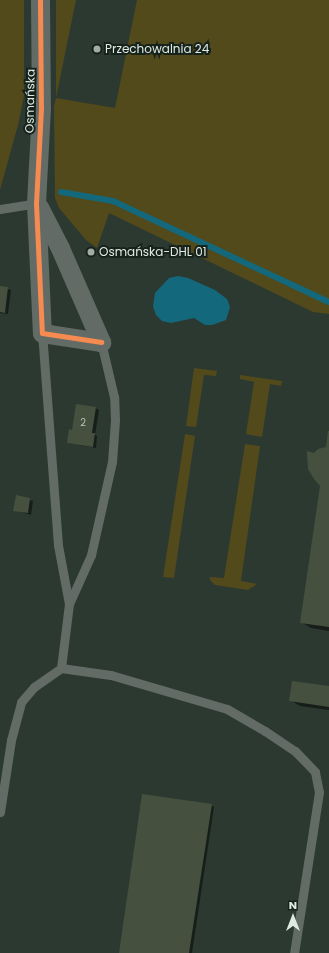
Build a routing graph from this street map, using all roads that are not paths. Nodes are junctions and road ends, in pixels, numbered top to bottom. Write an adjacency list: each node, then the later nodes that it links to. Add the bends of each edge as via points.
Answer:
1 (40, 0): 2 (street, Osmańska, via 41,108)
2 (36, 203): 3 (lane); 4 (street, Osmańska); 5 (street, via 60,248)
3 (0, 209)
4 (42, 333): 5 (street); 6 (lane, via 58,545)
5 (101, 342): 6 (lane, via 114,397 112,462 91,555)
6 (69, 604): 7 (lane)
7 (61, 668): 8 (lane, via 34,687 21,702 11,740); 9 (lane, via 112,675 227,709 296,751 315,772 319,792)
8 (0, 812)
9 (294, 953)

